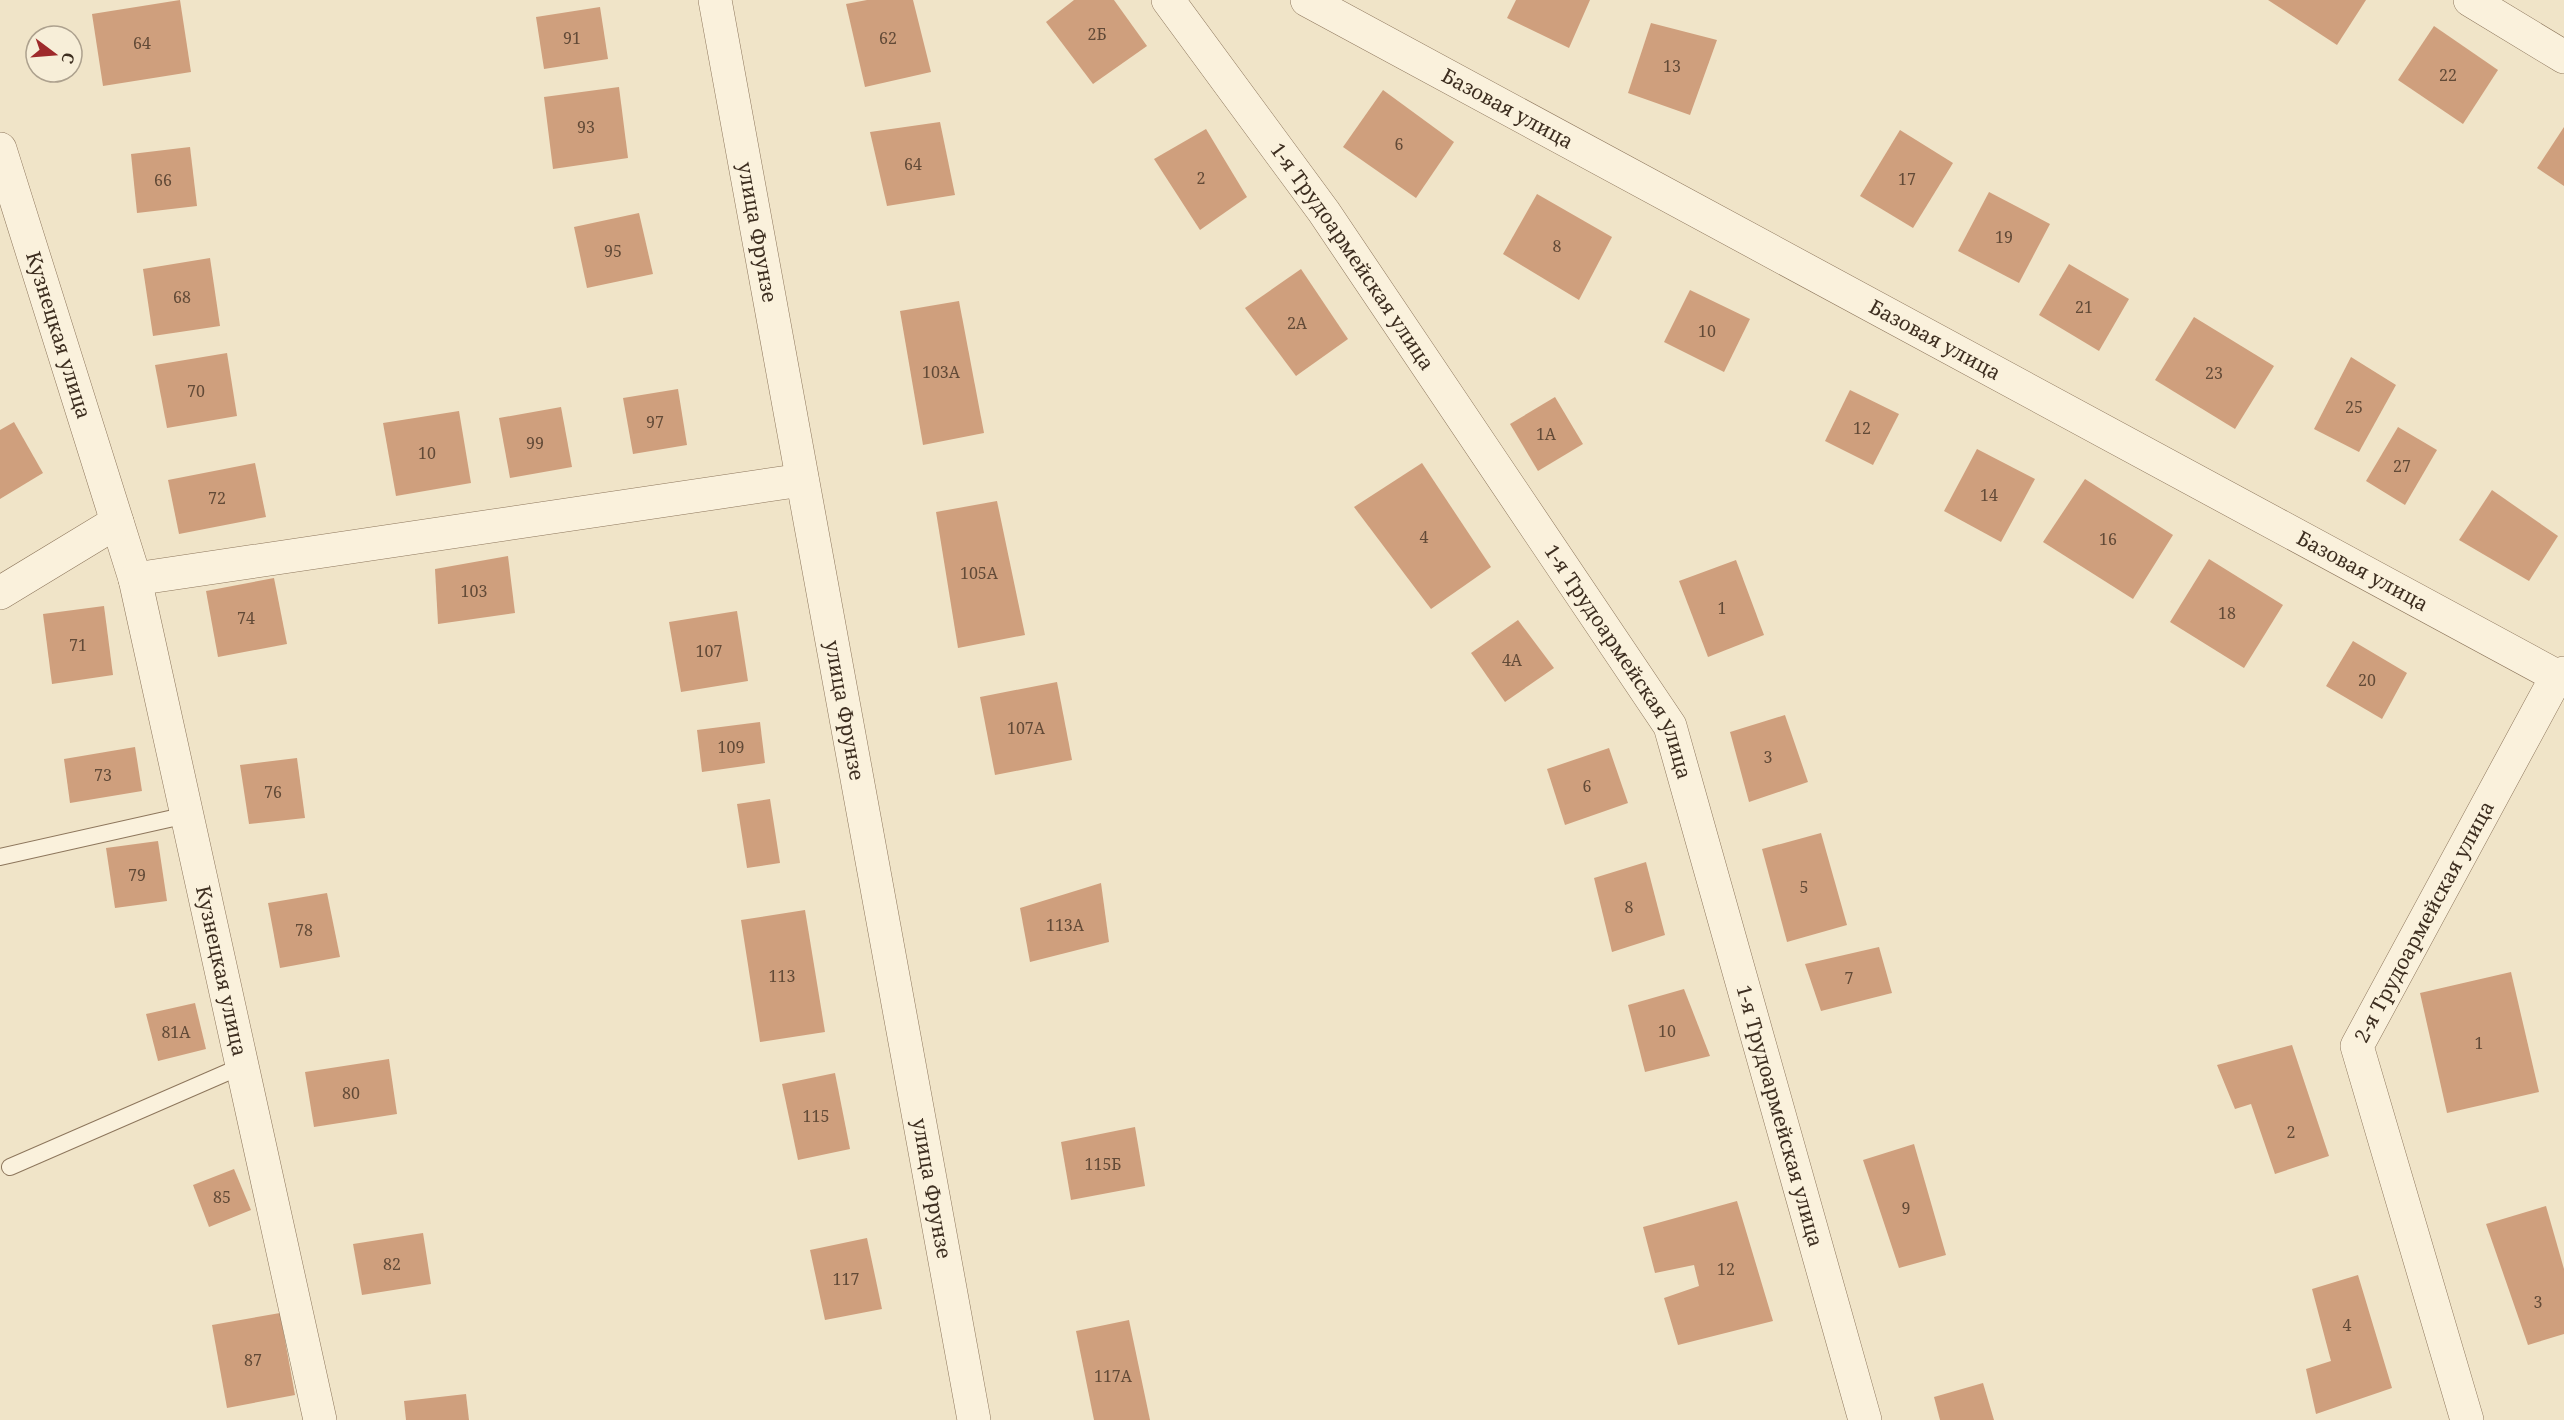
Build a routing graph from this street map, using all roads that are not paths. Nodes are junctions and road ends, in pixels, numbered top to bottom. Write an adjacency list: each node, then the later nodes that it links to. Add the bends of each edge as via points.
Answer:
1 (715, 0): 7 (street, улица Фрунзе)
2 (1168, 0): 18 (street, 1-я Трудоармейская улица, via 1324,212 1670,726)
3 (1307, 0): 11 (street, Базовая улица)
4 (2470, 0): 5 (street)
5 (2564, 57)
6 (0, 149): 8 (street, Кузнецкая улица)
7 (802, 480): 9 (street); 17 (street, улица Фрунзе)
8 (117, 522): 9 (street, Кузнецкая улица); 10 (street)
9 (135, 579): 12 (street, Кузнецкая улица)
10 (0, 593)
11 (2562, 676): 19 (street, 2-я Трудоармейская улица, via 2357,1046)
12 (187, 815): 13 (lane); 14 (street, Кузнецкая улица)
13 (0, 857)
14 (242, 1066): 15 (lane); 16 (street, Кузнецкая улица)
15 (10, 1167)
16 (320, 1420)
17 (974, 1420)
18 (1865, 1420)
19 (2467, 1420)

